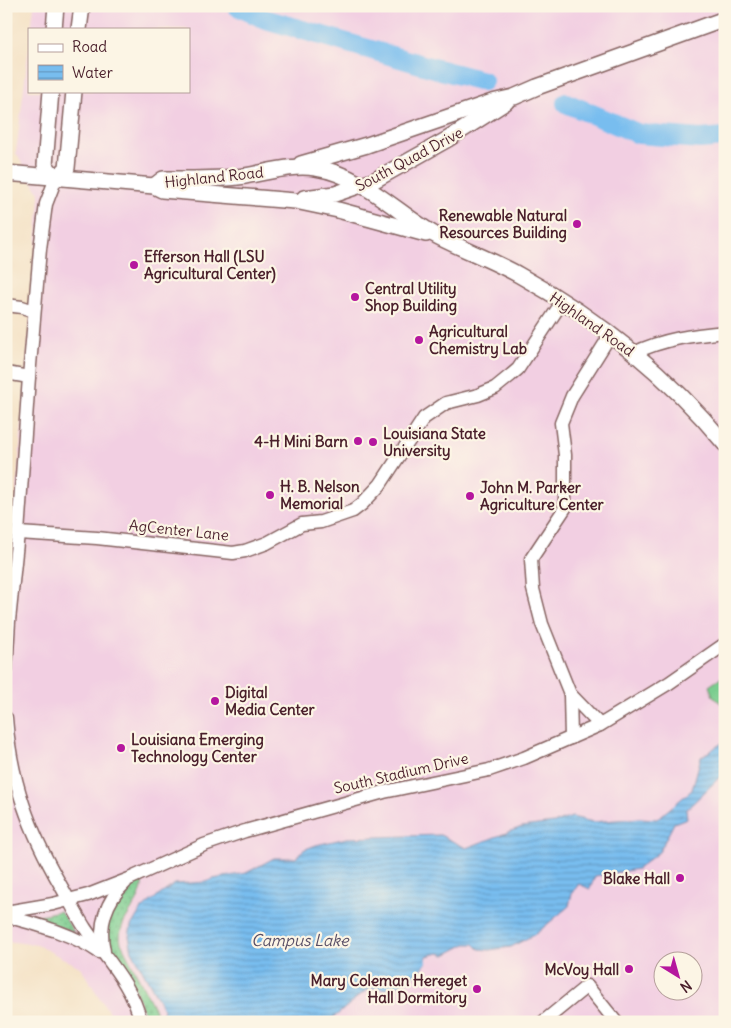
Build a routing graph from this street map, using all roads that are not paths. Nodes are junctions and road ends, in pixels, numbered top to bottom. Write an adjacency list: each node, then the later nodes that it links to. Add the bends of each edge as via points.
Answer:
1 (56, 6): 4 (street)
2 (82, 6): 5 (street)
3 (725, 20): 8 (street, South Quad Drive)
4 (54, 28)
5 (80, 28)
6 (50, 92): 11 (street, via 46,165)
7 (74, 92): 11 (street, via 67,168)
8 (514, 97): 9 (street, South Quad Drive); 13 (street, South Quad Drive)
9 (292, 167): 12 (street, Highland Road, via 244,176 162,179); 13 (street, Highland Road, via 318,168)
10 (6, 173): 11 (street, Highland Road)
11 (56, 178): 12 (street, Highland Road); 18 (street, via 46,204)
12 (154, 186): 14 (street, Highland Road, via 162,190)
13 (363, 186): 14 (street, South Quad Drive); 15 (street, Highland Road)
14 (295, 201): 15 (street, Highland Road)
15 (437, 235): 16 (street, Highland Road, via 513,272)
16 (562, 302): 20 (street, Highland Road); 25 (street, AgCenter Lane, via 518,369 495,388 446,403 424,418 380,485 353,511 321,522 302,524 267,543 233,553)
17 (6, 305): 18 (street)
18 (34, 311): 23 (street)
19 (725, 332): 21 (street, via 678,337)
20 (611, 334): 21 (street, Highland Road); 29 (street, via 572,396 561,423 565,508 531,559 533,588 542,624)
21 (634, 352): 24 (street, Highland Road, via 696,411)
22 (6, 373): 23 (street)
23 (29, 377): 25 (street)
24 (725, 444)
25 (18, 533): 26 (street)
26 (8, 621): 28 (street)
27 (725, 644): 31 (street, South Stadium Drive, via 670,684)
28 (6, 671)
29 (570, 694): 31 (street); 32 (street)
30 (6, 718): 34 (street, via 12,767 23,805 41,850)
31 (600, 725): 32 (street, South Stadium Drive)
32 (571, 738): 33 (street, South Stadium Drive, via 489,770 384,792 245,831)
33 (129, 880): 34 (street, South Stadium Drive); 36 (street, via 118,890 104,916 102,937)
34 (68, 899): 35 (street, South Stadium Drive); 36 (street)
35 (6, 914): 36 (street, via 87,943)
36 (105, 956): 37 (street, via 128,987)
37 (141, 1022)
38 (542, 1022): 39 (street, via 586,986)
39 (616, 1022)

